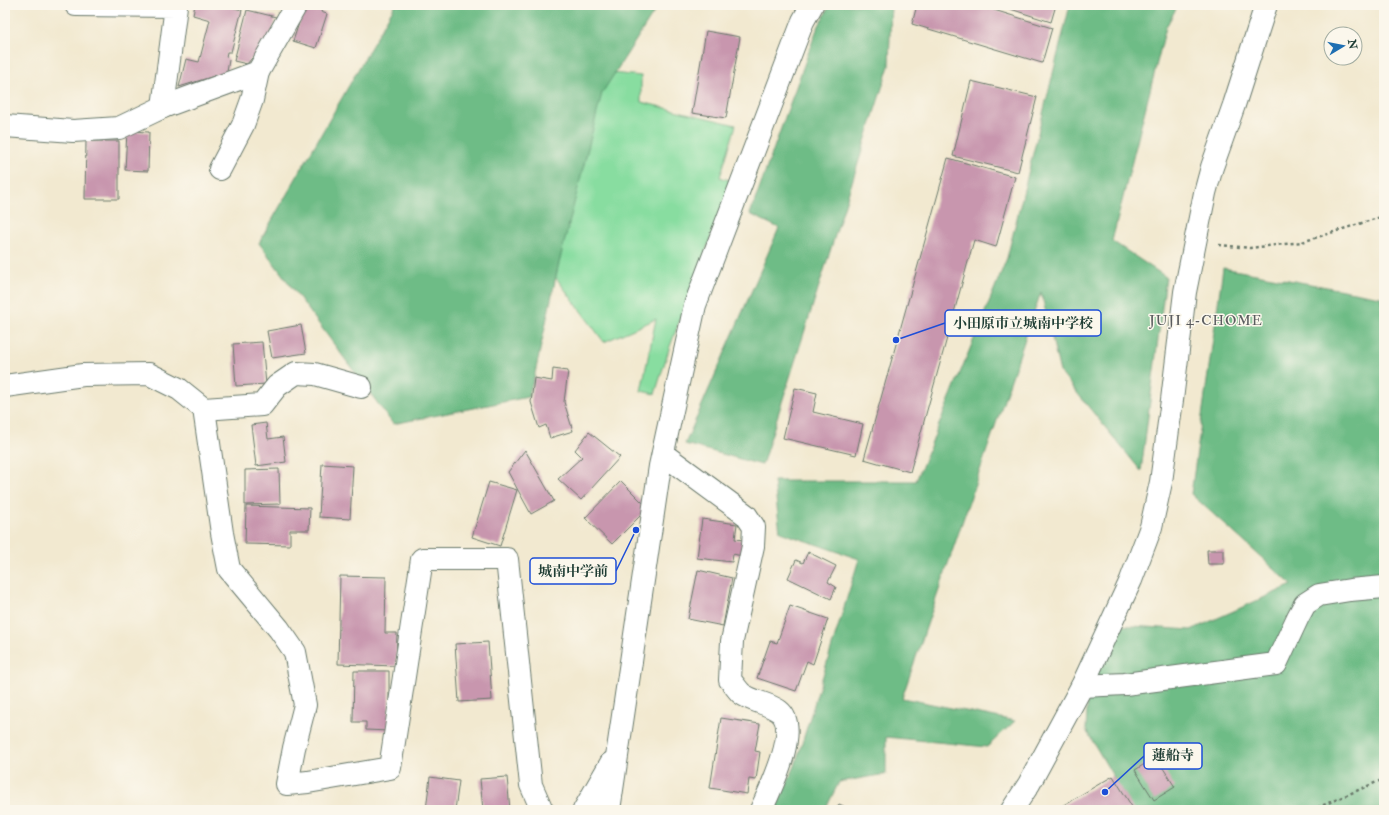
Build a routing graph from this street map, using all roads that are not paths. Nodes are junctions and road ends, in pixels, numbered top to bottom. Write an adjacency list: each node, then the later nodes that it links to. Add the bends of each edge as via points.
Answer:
1 (76, 5): 5 (street)
2 (296, 5): 6 (street)
3 (812, 5): 13 (street, via 800,28 696,305)
4 (1266, 5): 15 (street, via 1212,167 1195,242 1185,292 1161,482 1151,528 1131,580)
5 (176, 6): 7 (street)
6 (258, 72): 7 (street); 9 (street, via 243,125)
7 (163, 107): 8 (street, via 119,128 73,131)
8 (5, 126)
9 (220, 169)
10 (5, 386): 12 (street, via 83,374 149,374 179,389)
11 (360, 387): 12 (street, via 315,374 296,374 277,386 262,405)
12 (204, 409): 17 (street, via 229,569 295,652 305,705 287,784 390,768 422,559 507,559 531,785)
13 (663, 454): 16 (street); 20 (street, via 746,515 754,527 753,546 732,641 730,680 742,694 780,712 786,723 779,769)
14 (1384, 588): 15 (street, via 1319,595 1306,604 1276,664 1125,684)
15 (1082, 686): 21 (street, via 1029,784)
16 (617, 752): 18 (street); 19 (street)
17 (542, 810)
18 (584, 810)
19 (609, 810)
20 (761, 810)
21 (1012, 810)

